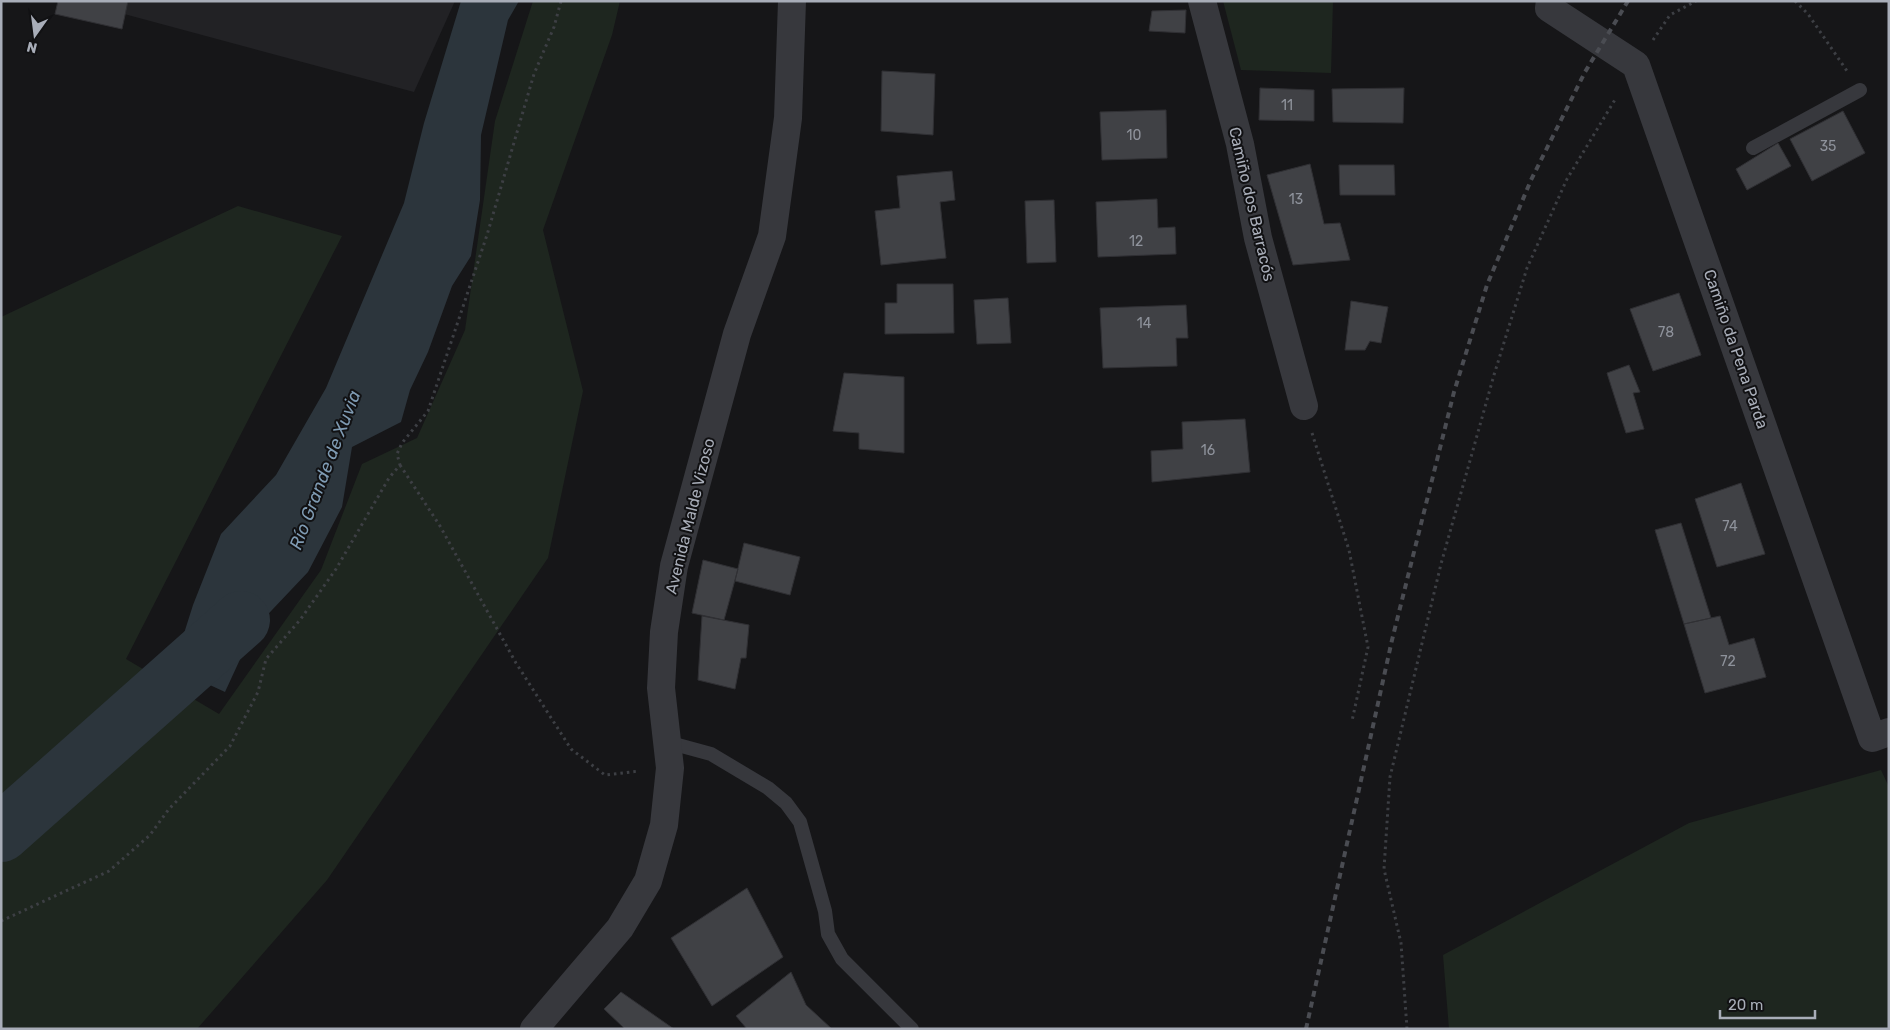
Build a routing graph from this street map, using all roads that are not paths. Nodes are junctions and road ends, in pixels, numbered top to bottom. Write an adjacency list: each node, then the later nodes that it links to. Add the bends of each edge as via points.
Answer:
1 (792, 1): 8 (street, Avenida Malde Vizoso, via 788,118 772,236 737,334 674,566 664,632 661,688)
2 (1202, 1): 6 (street, Camiño dos Barracós, via 1240,144 1258,238)
3 (1549, 4): 7 (street, Camiño da Pena Parda, via 1636,65)
4 (1860, 90): 5 (lane)
5 (1753, 148)
6 (1304, 406)
7 (1880, 735)
8 (668, 755): 9 (street, Avenida Malde Vizoso, via 664,824 648,881 620,928); 10 (lane, via 711,754 768,788 786,803 800,822 828,934 842,959)
9 (534, 1029)
10 (912, 1029)

